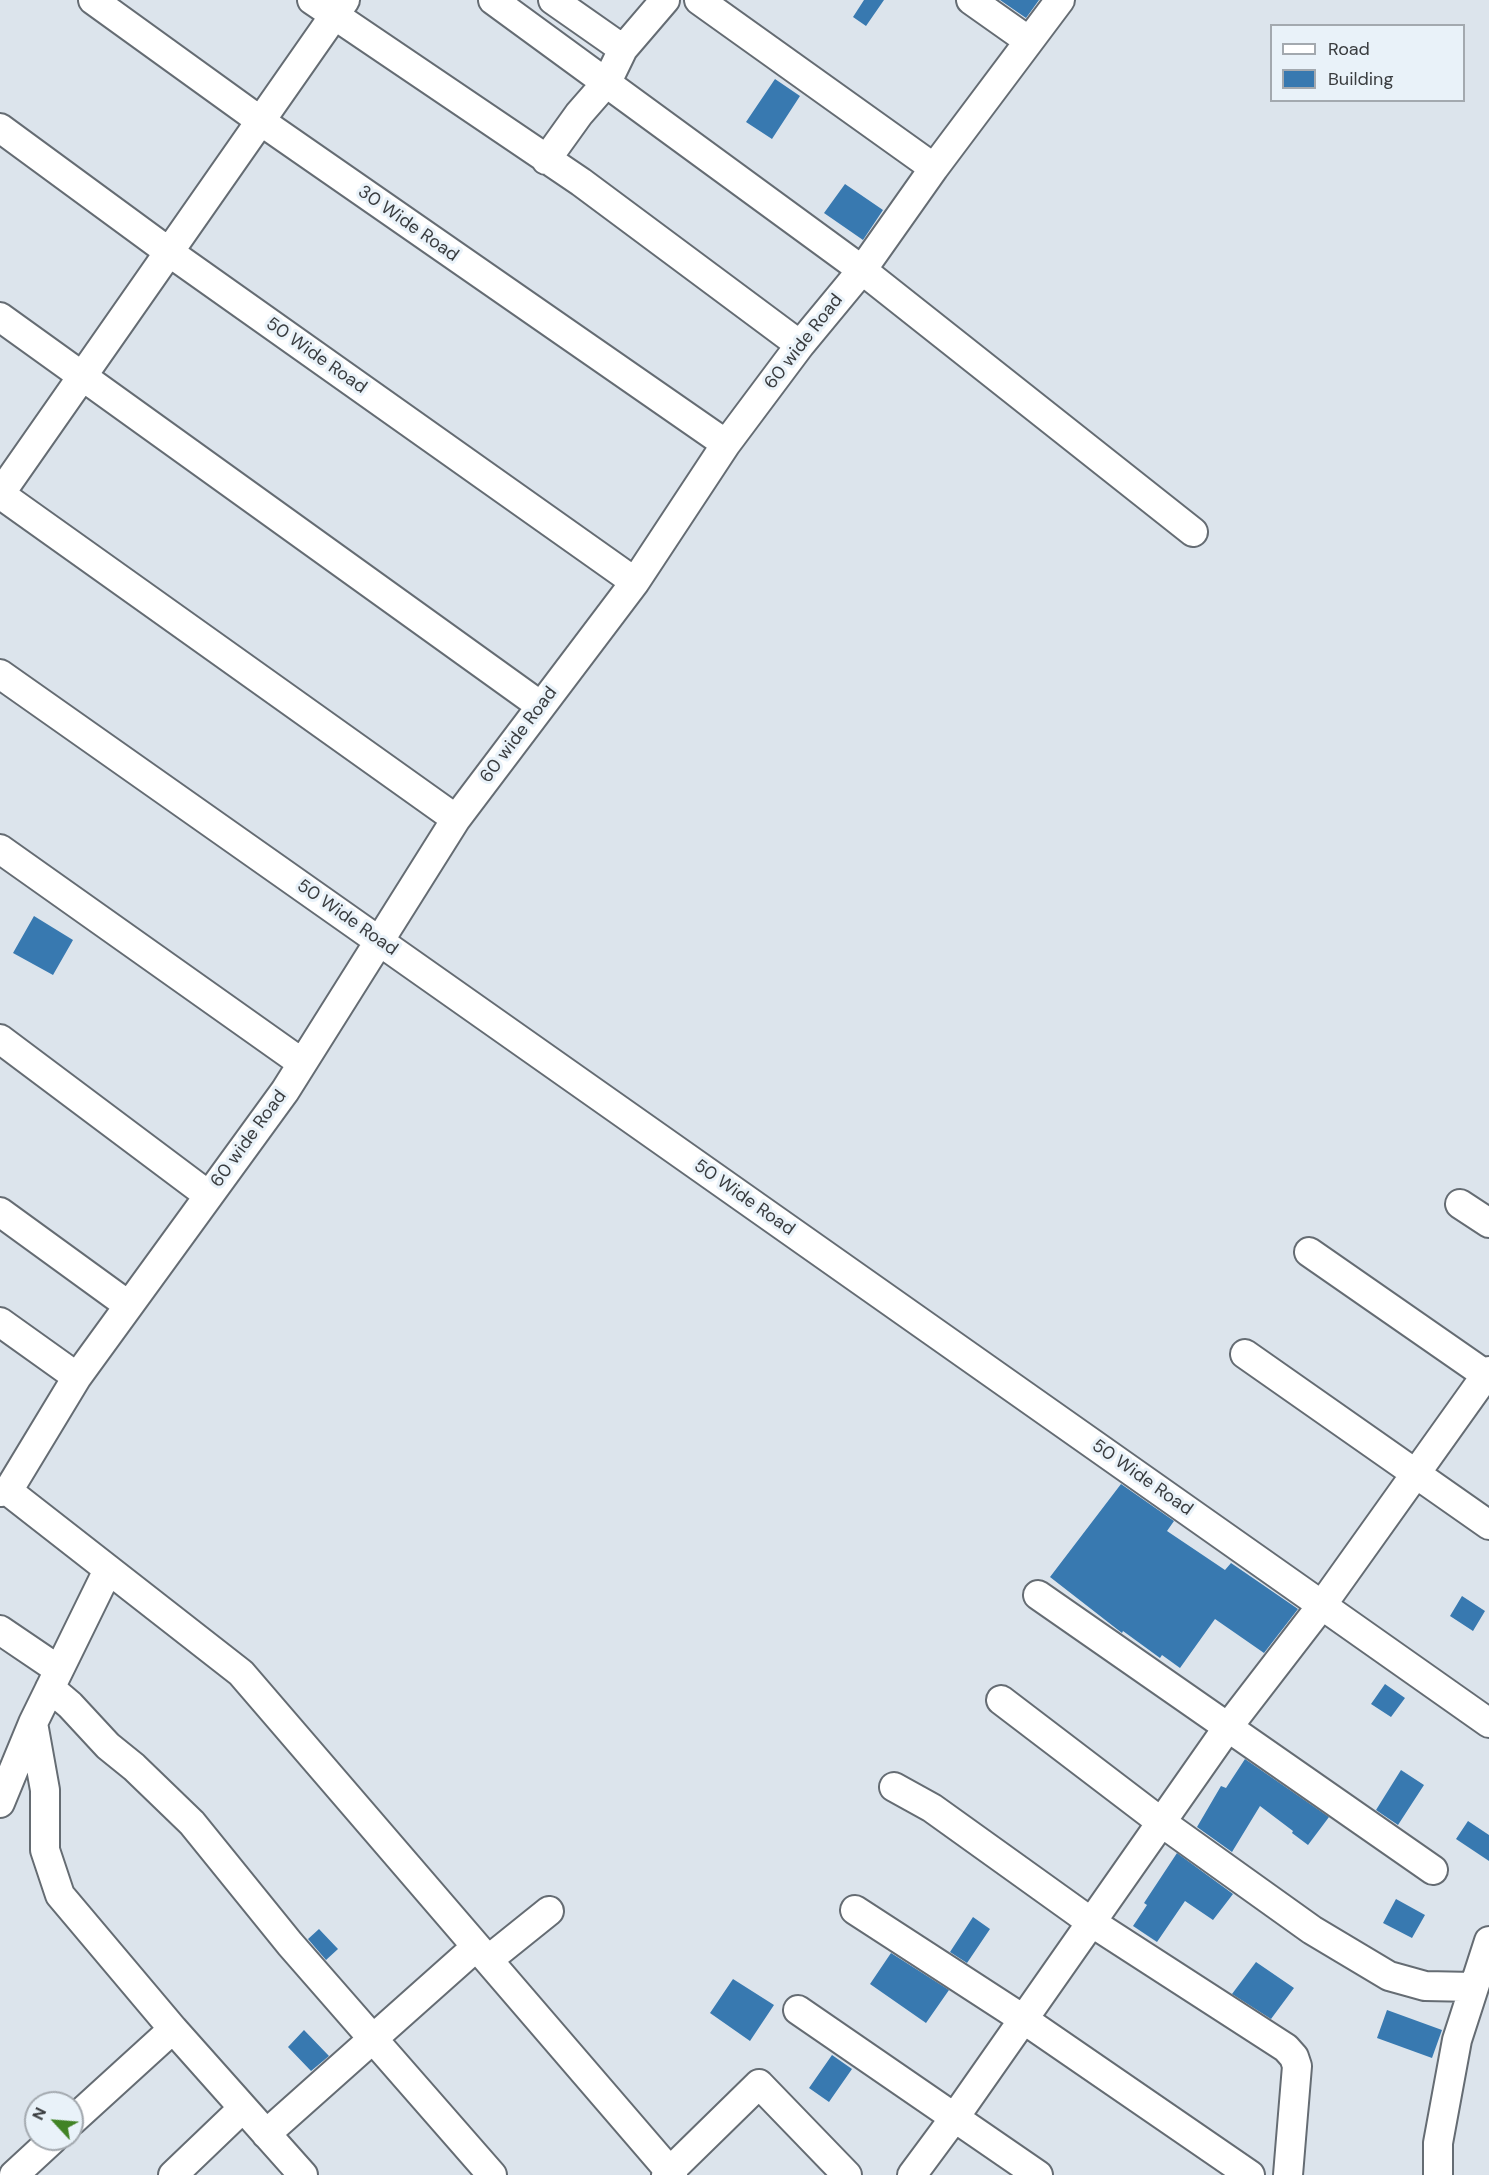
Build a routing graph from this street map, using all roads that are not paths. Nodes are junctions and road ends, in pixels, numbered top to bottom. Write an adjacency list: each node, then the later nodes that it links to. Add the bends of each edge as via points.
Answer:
1 (93, 0): 12 (street, 30 Wide Road)
2 (493, 0): 11 (street)
3 (553, 0): 10 (street)
4 (665, 0): 10 (street)
5 (699, 0): 15 (street)
6 (971, 0): 9 (street)
7 (1060, 0): 9 (street, 60 wide Road)
8 (330, 5): 12 (street); 14 (street)
9 (1029, 41): 15 (street, 60 wide Road)
10 (623, 49): 11 (street)
11 (607, 82): 14 (street); 17 (street)
12 (261, 122): 16 (street); 21 (street, 30 Wide Road)
13 (0, 128): 16 (street, 50 Wide Road)
14 (546, 159): 19 (street)
15 (934, 168): 17 (street, 60 wide Road)
16 (169, 252): 20 (street); 24 (street, 50 Wide Road)
17 (862, 270): 19 (street, 60 wide Road); 23 (street)
18 (0, 317): 20 (street)
19 (800, 345): 21 (street, 60 wide Road)
20 (82, 376): 22 (street); 26 (street)
21 (726, 444): 24 (street, 60 wide Road)
22 (0, 494): 27 (street)
23 (1193, 532)
24 (635, 582): 26 (street, 60 wide Road)
25 (0, 674): 29 (street, 50 Wide Road)
26 (542, 706): 27 (street, 60 wide Road)
27 (456, 819): 29 (street, 60 wide Road)
28 (0, 849): 31 (street)
29 (378, 940): 31 (street, 60 wide Road); 47 (street, 50 Wide Road)
30 (0, 1039): 32 (street)
31 (302, 1063): 32 (street, 60 wide Road)
32 (208, 1195): 37 (street, 60 wide Road)
33 (1460, 1204): 35 (street)
34 (0, 1212): 37 (street)
35 (1489, 1223)
36 (1309, 1252): 40 (street)
37 (128, 1305): 41 (street, 60 wide Road)
38 (0, 1322): 41 (street)
39 (1245, 1354): 42 (street)
40 (1488, 1374): 42 (street)
41 (77, 1377): 43 (street, 60 wide Road)
42 (1415, 1473): 44 (street); 47 (street)
43 (4, 1491): 45 (street)
44 (1489, 1525)
45 (108, 1570): 49 (street); 62 (street, via 240,1673)
46 (1038, 1594): 53 (street)
47 (1322, 1605): 52 (street, 50 Wide Road); 53 (street)
48 (0, 1630): 49 (street)
49 (55, 1679): 51 (street); 67 (street, via 70,1705 108,1746 192,1823)
50 (1001, 1700): 56 (street)
51 (33, 1723): 55 (street); 66 (street, via 45,1790 45,1850 60,1895)
52 (1489, 1723)
53 (1228, 1727): 56 (street); 57 (street)
54 (894, 1787): 60 (street, via 932,1808)
55 (0, 1803)
56 (1161, 1822): 60 (street); 63 (street, via 1312,1930 1389,1976 1425,1986)
57 (1433, 1870)
58 (855, 1910): 65 (street)
59 (549, 1911): 62 (street)
60 (1091, 1922): 65 (street); 82 (street, via 1294,2056 1297,2066)
61 (1489, 1941): 63 (street)
62 (482, 1953): 67 (street); 73 (street)
63 (1474, 1987): 83 (street, via 1457,2040 1438,2143)
64 (798, 2010): 70 (street)
65 (1023, 2019): 70 (street); 81 (street)
66 (173, 2029): 68 (street); 69 (street)
67 (372, 2039): 71 (street); 77 (street)
68 (243, 2108): 71 (street); 75 (street)
69 (84, 2110)
70 (955, 2117): 79 (street); 80 (street)
71 (266, 2134): 76 (street)
72 (40, 2151): 74 (street)
73 (669, 2174): 78 (street, via 759,2084)
74 (14, 2175)
75 (173, 2175)
76 (303, 2175)
77 (492, 2175)
78 (846, 2175)
79 (912, 2175)
80 (1038, 2175)
81 (1250, 2175)
82 (1288, 2175)
83 (1438, 2175)

